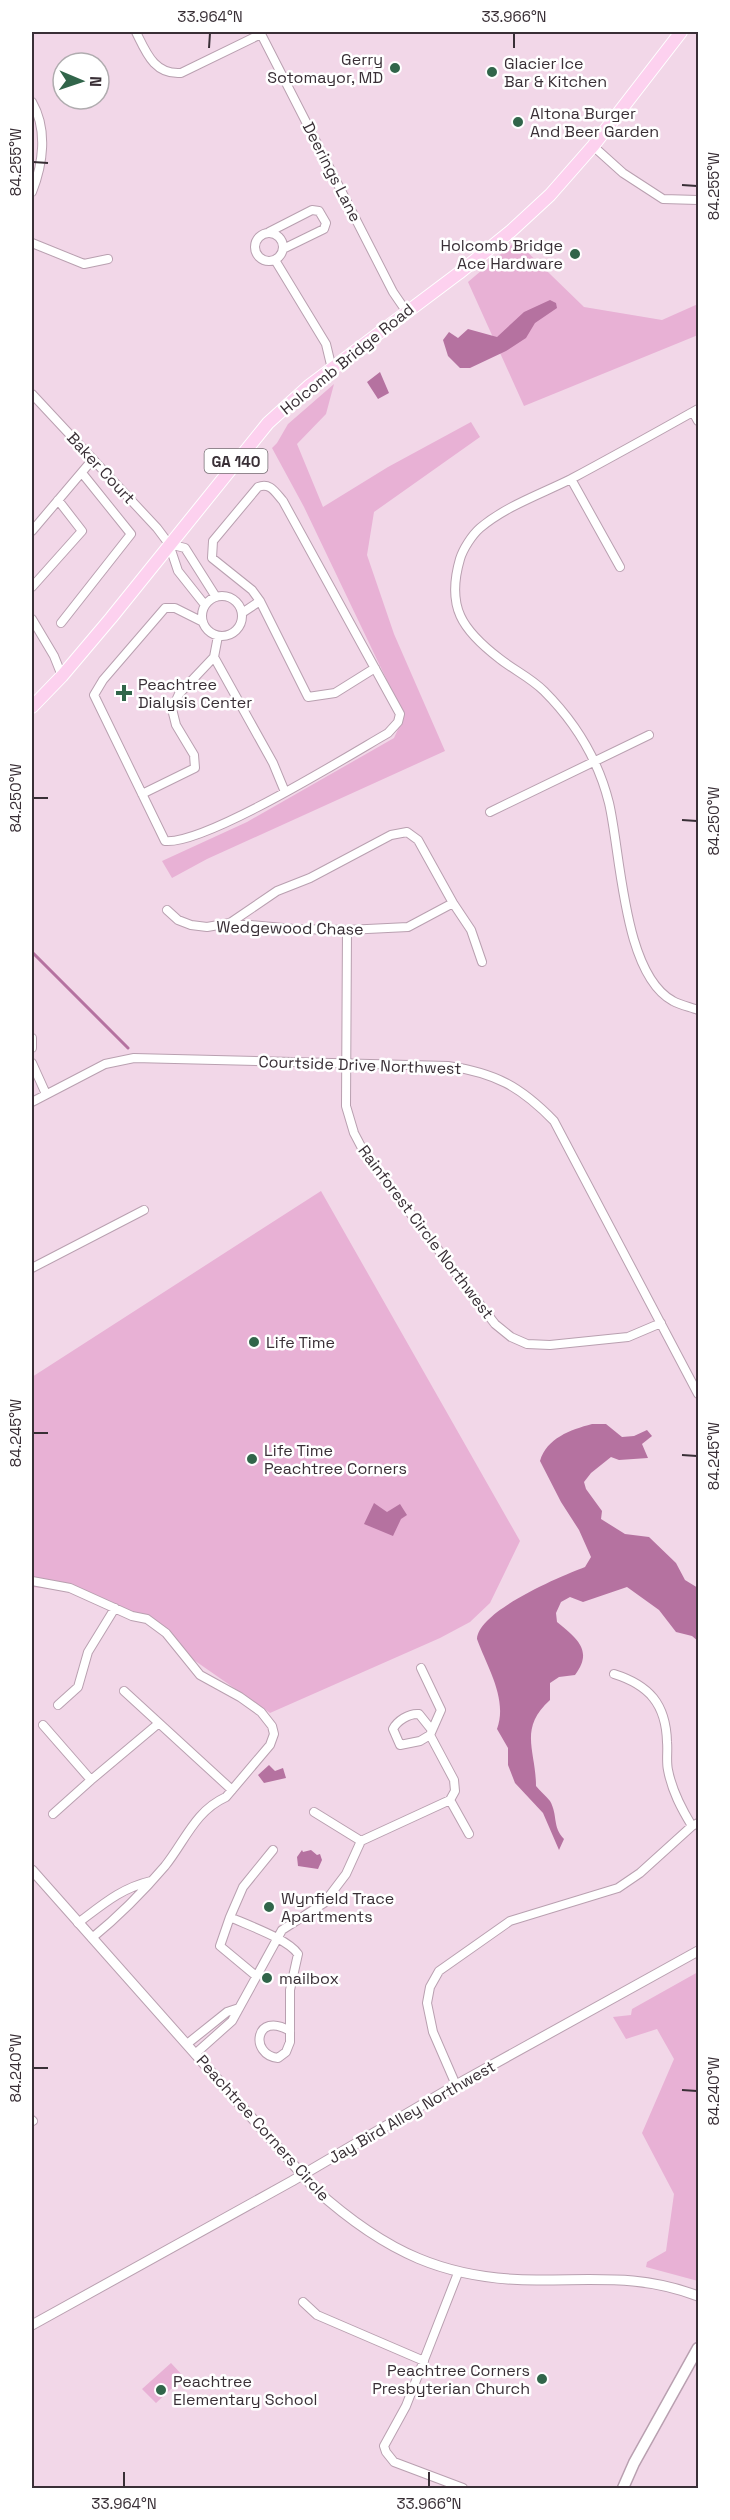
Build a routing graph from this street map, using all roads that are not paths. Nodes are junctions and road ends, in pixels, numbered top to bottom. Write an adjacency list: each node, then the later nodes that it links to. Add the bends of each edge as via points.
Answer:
1 (136, 32): 3 (street, via 150,60 171,74)
2 (681, 32): 5 (main road, Holcomb Bridge Road / GA 140)
3 (261, 33): 13 (street, Deerings Lane)
4 (32, 102): 6 (street, via 43,142)
5 (593, 146): 7 (street, via 623,173 663,199); 13 (main road, Holcomb Bridge Road / GA 140, via 550,195 511,231)
6 (32, 192)
7 (699, 200)
8 (270, 232): 10 (street, via 279,236); 10 (street, via 312,210 319,211 326,224 324,229); 12 (street, via 258,237 255,250 265,261)
9 (32, 243): 11 (street, via 84,264)
10 (283, 249): 12 (street)
11 (108, 259)
12 (275, 260): 14 (street, via 326,344)
13 (406, 311): 14 (main road, Holcomb Bridge Road / GA 140)
14 (332, 369): 23 (main road, Holcomb Bridge Road / GA 140, via 268,423)
15 (32, 394): 18 (street, Baker Court)
16 (696, 410): 17 (street); 20 (street)
17 (699, 421)
18 (93, 459): 19 (street); 23 (street, Baker Court)
19 (82, 472): 21 (street); 32 (street, via 131,534)
20 (571, 479): 24 (street); 39 (street, via 494,517 477,530 461,556 456,597 458,615 467,629 555,702 571,720)
21 (58, 500): 22 (street); 25 (street, via 82,531)
22 (32, 531)
23 (169, 544): 26 (street, via 185,548); 28 (street, via 178,571); 36 (main road, Holcomb Bridge Road / GA 140)
24 (620, 567)
25 (32, 587)
26 (216, 597): 28 (street); 29 (street, via 235,601)
27 (260, 601): 29 (street); 35 (street, via 308,697 335,693); 35 (street, via 212,558 213,541 263,485 283,501)
28 (205, 605): 31 (street)
29 (242, 613): 33 (street, via 236,631)
30 (32, 619): 36 (street)
31 (202, 622): 33 (street); 41 (street, via 175,608 165,608 94,695)
32 (61, 623)
33 (218, 636): 34 (street)
34 (214, 657): 40 (street); 41 (street, via 179,694 172,709 194,755 195,768)
35 (375, 668): 40 (street, via 400,714 398,722 388,733)
36 (62, 676): 37 (main road, Holcomb Bridge Road / GA 140)
37 (32, 707)
38 (649, 735): 39 (street)
39 (594, 760): 42 (street); 48 (street, via 609,803 627,907 642,964 652,982 672,1000)
40 (285, 792): 41 (street, via 213,828 172,842 165,841)
41 (142, 794)
42 (490, 812)
43 (453, 903): 45 (street, via 418,840 407,832 391,835 277,891); 46 (street, Wedgewood Chase, via 408,927); 47 (street, via 471,930)
44 (167, 910): 45 (street, Wedgewood Chase, via 191,925)
45 (230, 923): 46 (street, Wedgewood Chase)
46 (347, 930): 51 (street, Rainforest Circle Northwest)
47 (482, 963)
48 (699, 1010)
49 (32, 1038): 50 (street)
50 (32, 1048)
51 (346, 1062): 53 (street, Courtside Drive Northwest, via 134,1058 105,1064); 57 (street, Courtside Drive Northwest, via 478,1070 532,1098 554,1121); 57 (street, Rainforest Circle Northwest, via 346,1106 365,1154 495,1324 528,1344 628,1337)
52 (32, 1063): 53 (street)
53 (46, 1094): 54 (street, Courtside Drive Northwest)
54 (32, 1101)
55 (144, 1210): 56 (street)
56 (32, 1268)
57 (662, 1323): 58 (street, Courtside Drive Northwest)
58 (699, 1394)
59 (32, 1581): 60 (street, via 70,1588)
60 (116, 1608): 64 (street, via 87,1659 78,1687); 69 (street, via 147,1619 166,1634 200,1675 240,1696 272,1726 270,1745)
61 (421, 1668): 67 (street, via 441,1710)
62 (614, 1674): 73 (street, via 635,1681 659,1704 666,1725 672,1785)
63 (124, 1691): 65 (street)
64 (58, 1705)
65 (159, 1722): 68 (street); 69 (street)
66 (43, 1725): 68 (street)
67 (430, 1732): 67 (street, via 400,1745 393,1729 414,1713); 70 (street, via 454,1780 455,1791)
68 (92, 1780): 72 (street)
69 (232, 1790): 78 (street, via 198,1817)
70 (450, 1800): 74 (street); 75 (street)
71 (314, 1812): 75 (street)
72 (53, 1814)
73 (695, 1825): 89 (street, via 618,1888 510,1921 438,1971 427,2003 434,2032)
74 (469, 1834)
75 (361, 1841): 82 (street, via 346,1874 324,1903 282,1930)
76 (273, 1850): 79 (street, via 243,1887)
77 (32, 1870): 80 (street, Peachtree Corners Circle)
78 (151, 1881): 80 (street, via 118,1892); 81 (street, via 129,1907)
79 (230, 1917): 82 (street); 84 (street, via 220,1946)
80 (78, 1923): 81 (street, Peachtree Corners Circle)
81 (92, 1938): 87 (street, Peachtree Corners Circle)
82 (276, 1939): 84 (street); 86 (street, via 298,1954 290,1990)
83 (699, 1952): 89 (street, Jay Bird Alley Northwest)
84 (256, 1976): 85 (street)
85 (239, 2008): 87 (street, via 227,2012); 88 (street, via 232,2021)
86 (290, 2031): 86 (street, via 286,2052 278,2058 264,2053 260,2045 264,2028 279,2024)
87 (187, 2044): 88 (street, Peachtree Corners Circle)
88 (195, 2054): 90 (street, Peachtree Corners Circle)
89 (456, 2085): 90 (street, Jay Bird Alley Northwest)
90 (303, 2175): 91 (street, Peachtree Corners Circle, via 339,2211 392,2248); 94 (street, Jay Bird Alley Northwest)
91 (458, 2273): 92 (street, Peachtree Corners Circle, via 511,2280 620,2278 653,2282); 96 (street)
92 (699, 2296)
93 (303, 2302): 96 (street, via 317,2315)
94 (32, 2325)
95 (699, 2348): 98 (main road)
96 (424, 2361): 97 (street, via 384,2446 394,2462)
97 (463, 2488)
98 (623, 2488)

